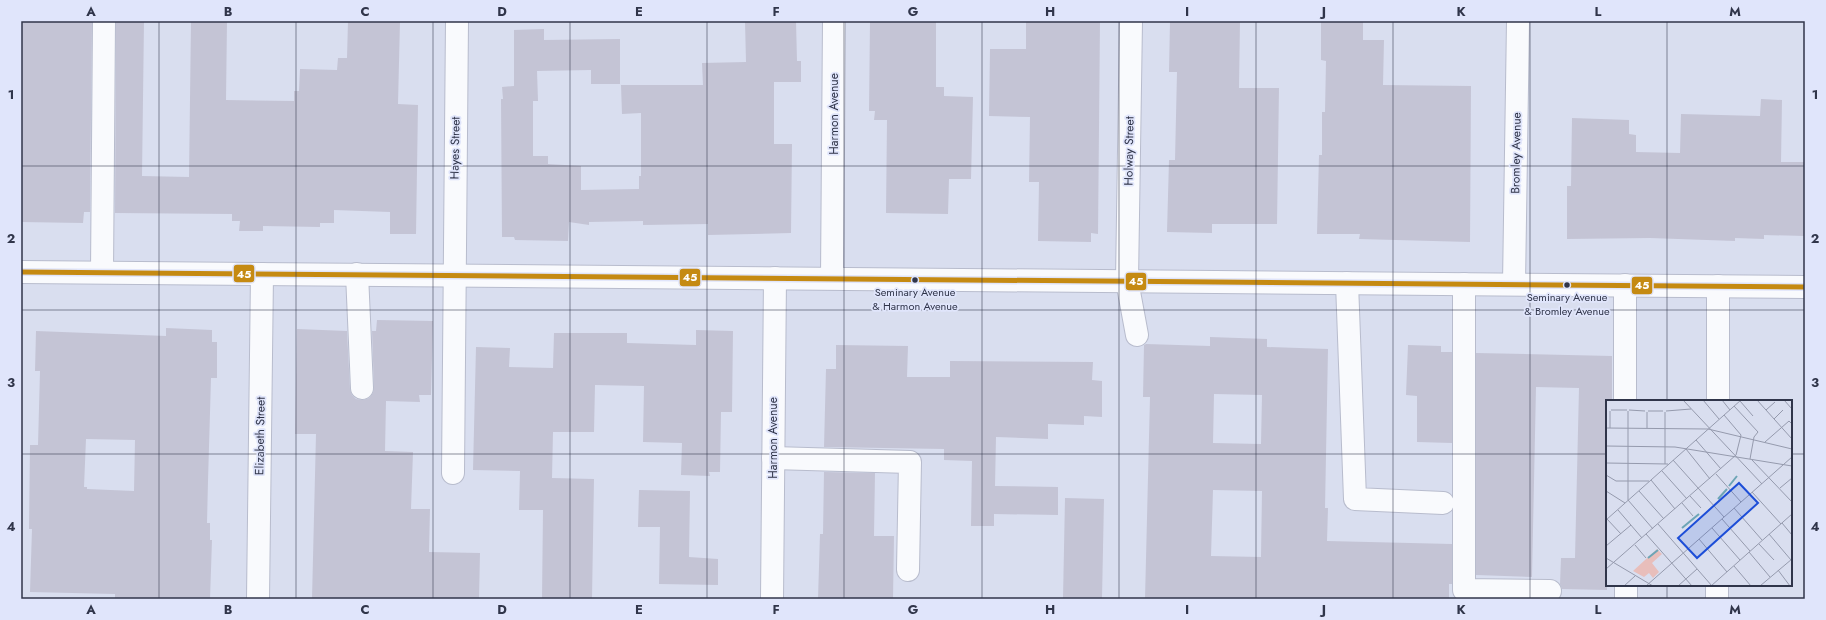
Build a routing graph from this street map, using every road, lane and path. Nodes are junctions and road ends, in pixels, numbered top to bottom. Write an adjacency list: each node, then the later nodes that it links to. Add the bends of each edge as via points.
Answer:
1 (104, 21): 7 (street)
2 (457, 21): 10 (street, Hayes Street)
3 (834, 21): 12 (street, Harmon Avenue)
4 (1131, 21): 13 (street, Holway Street)
5 (1518, 21): 16 (street, Bromley Avenue)
6 (21, 272): 7 (street)
7 (102, 272): 8 (street)
8 (262, 274): 9 (street); 31 (street, Elizabeth Street)
9 (357, 274): 10 (street); 21 (street)
10 (454, 275): 11 (street); 25 (street, Hayes Street)
11 (775, 278): 12 (street); 24 (street, Harmon Avenue)
12 (832, 278): 13 (street)
13 (1127, 281): 14 (street); 20 (street, Holway Street)
14 (1347, 283): 15 (street); 26 (street, via 1355,499)
15 (1464, 284): 16 (street); 30 (street, via 1464,590)
16 (1514, 284): 17 (street)
17 (1625, 285): 18 (street); 22 (street)
18 (1718, 286): 19 (street); 23 (street)
19 (1805, 287)
20 (1137, 335)
21 (362, 388)
22 (1625, 400)
23 (1718, 400)
24 (773, 458): 27 (street, via 910,462); 32 (street, Harmon Avenue)
25 (453, 473)
26 (1443, 504)
27 (908, 570)
28 (1626, 586): 33 (street)
29 (1717, 586): 34 (street)
30 (1550, 591)
31 (258, 599)
32 (772, 599)
33 (1626, 599)
34 (1717, 599)

